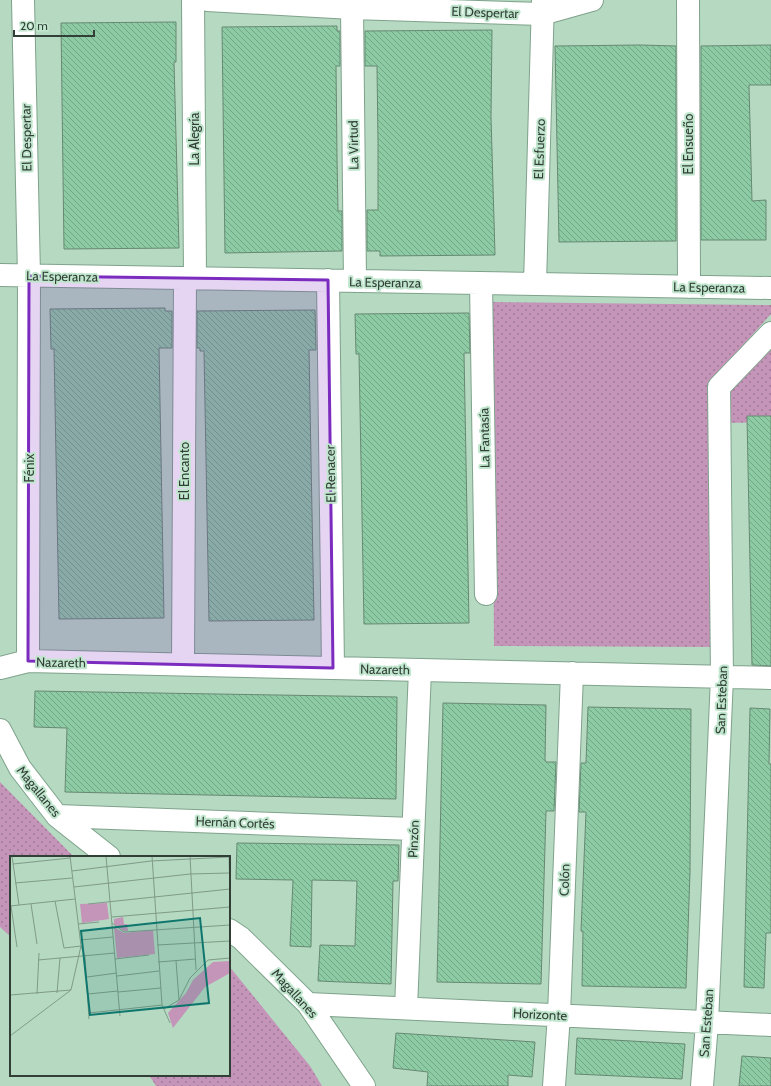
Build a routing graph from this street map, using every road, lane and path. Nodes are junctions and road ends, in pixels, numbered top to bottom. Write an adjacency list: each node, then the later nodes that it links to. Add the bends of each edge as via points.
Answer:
1 (23, 0): 9 (street, El Despertar)
2 (193, 0): 10 (street, La Alegría)
3 (207, 0): 7 (street, El Despertar)
4 (592, 0): 6 (street, El Despertar)
5 (688, 0): 15 (street, El Ensueño)
6 (542, 7): 7 (street, El Despertar); 14 (street, El Esfuerzo)
7 (352, 8): 12 (street, La Virtud)
8 (0, 276): 9 (street, La Esperanza)
9 (29, 276): 10 (street, La Esperanza); 19 (street, Fénix)
10 (190, 278): 11 (street, La Esperanza); 20 (street, El Encanto)
11 (328, 280): 12 (street, La Esperanza); 22 (street, El Renacer)
12 (355, 281): 13 (street, La Esperanza)
13 (481, 283): 14 (street, La Esperanza); 18 (street, La Fantasía)
14 (535, 284): 15 (street, La Esperanza)
15 (689, 287): 16 (street, La Esperanza)
16 (771, 288)
17 (771, 334): 25 (street, San Esteban, via 720,387)
18 (486, 594)
19 (28, 661): 20 (street, Nazareth); 21 (street, Nazareth)
20 (183, 664): 22 (street, Nazareth)
21 (0, 668)
22 (333, 668): 23 (street, Nazareth)
23 (420, 670): 24 (street, Nazareth); 29 (street, Pinzón)
24 (572, 673): 25 (street, Nazareth); 34 (street, Colón)
25 (722, 677): 26 (street, Nazareth); 35 (street, San Esteban)
26 (771, 678)
27 (0, 730): 28 (street, Magallanes, via 20,768)
28 (57, 816): 29 (street, Hernán Cortés); 30 (street, Magallanes)
29 (413, 829): 33 (street, Pinzón)
30 (108, 856)
31 (230, 931): 32 (street, Magallanes, via 241,938)
32 (308, 1004): 33 (street, Horizonte); 37 (street, Magallanes)
33 (406, 1008): 34 (street, Horizonte)
34 (559, 1015): 35 (street, Horizonte); 38 (street, Colón)
35 (707, 1023): 36 (street, Horizonte); 39 (street, San Esteban)
36 (771, 1025)
37 (364, 1086)
38 (554, 1086)
39 (702, 1086)

